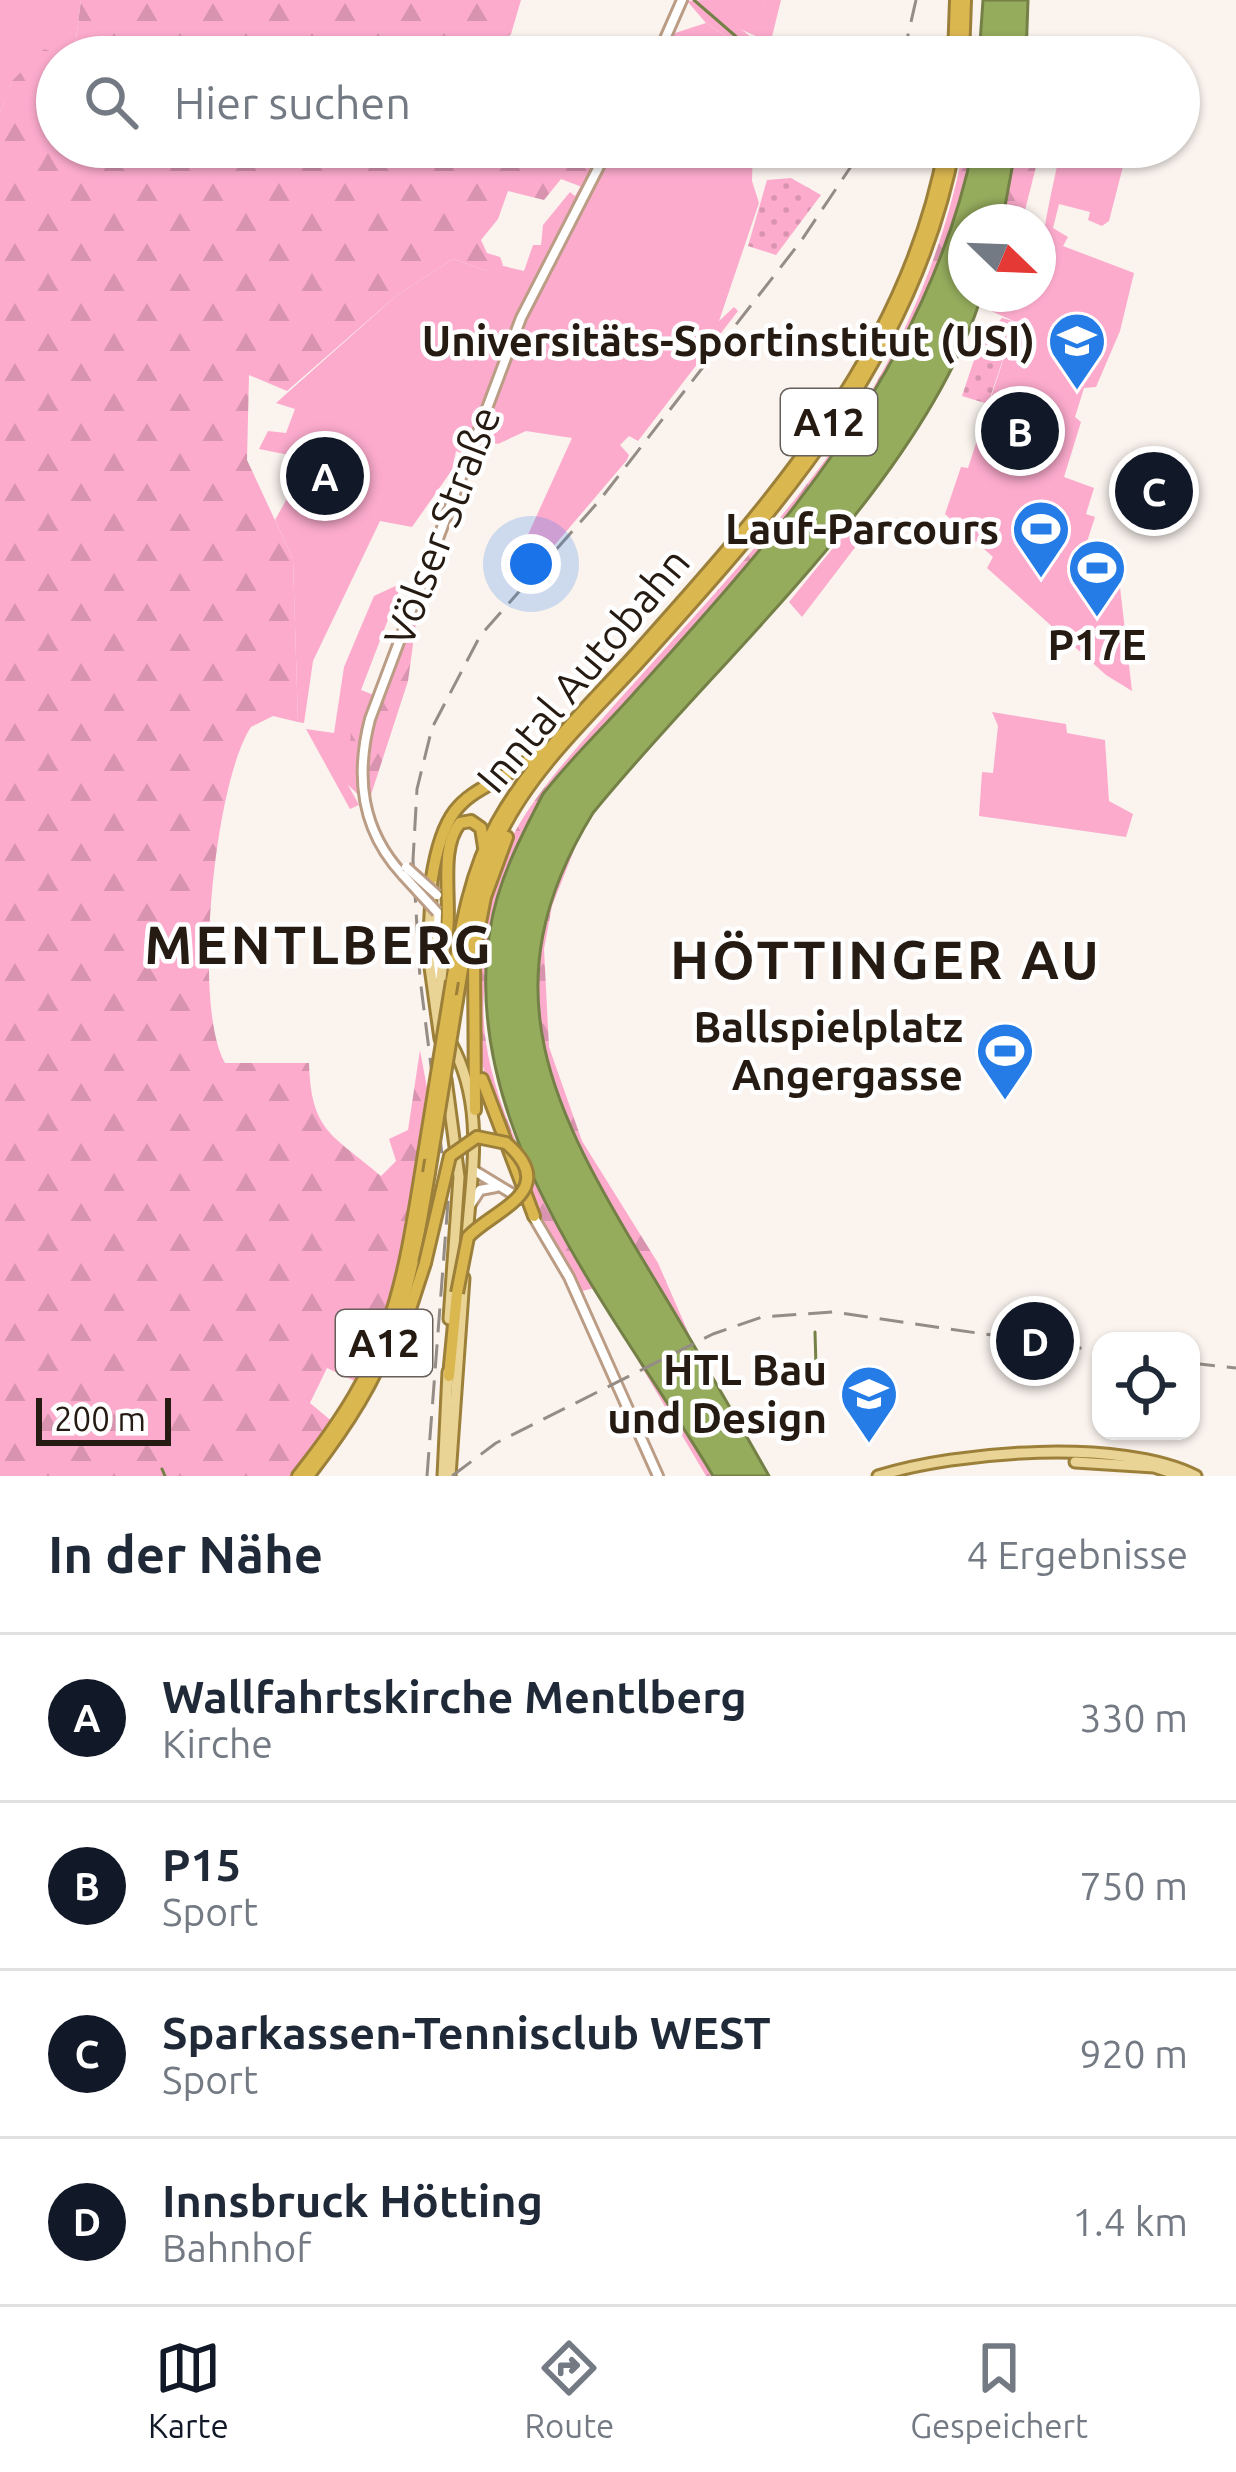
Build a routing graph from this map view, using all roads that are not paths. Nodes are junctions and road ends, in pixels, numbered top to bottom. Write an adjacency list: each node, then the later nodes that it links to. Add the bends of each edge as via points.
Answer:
1 (682, 0): 4 (main road)
2 (960, 0): 6 (highway)
3 (946, 26): 5 (highway)
4 (666, 36)
5 (949, 36)
6 (957, 36)
7 (598, 168): 13 (main road, Völser Straße, via 521,318 374,707 361,781 373,834)
8 (943, 168): 10 (highway, Inntal Autobahn / A12, via 911,270 849,392 761,510)
9 (944, 168): 11 (highway, Inntal Autobahn / A12, via 919,274 860,390 769,515)
10 (565, 732): 12 (highway, Inntal Autobahn / A12); 14 (highway, via 459,803 442,829)
11 (541, 773): 17 (highway, via 503,846 480,917 472,988); 24 (highway, Inntal Autobahn / A12, bridge, via 484,872 407,1299)
12 (484, 850): 15 (highway, via 483,831 471,821 451,836); 26 (highway, Inntal Autobahn / A12, bridge, via 468,897 387,1338 360,1392)
13 (405, 871): 15 (main road, bridge, via 437,896); 16 (main road, bridge, via 436,912)
14 (432, 878): 16 (main road)
15 (445, 944): 18 (main road, via 445,1032)
16 (434, 1000): 23 (main road, via 456,1145)
17 (477, 1059): 18 (highway); 22 (highway)
18 (475, 1111): 19 (main road)
19 (472, 1168): 20 (main road); 21 (main road)
20 (498, 1186): 21 (main road, via 480,1190); 22 (main road)
21 (470, 1205): 27 (main road)
22 (534, 1216): 28 (main road)
23 (449, 1376): 24 (highway, bridge, via 463,1246 523,1190 523,1164 502,1141 472,1139 447,1160 412,1314); 27 (main road)
24 (376, 1381): 25 (highway, Inntal Autobahn / A12)
25 (310, 1474)
26 (297, 1476)
27 (449, 1476)
28 (658, 1476)
29 (878, 1476): 32 (main road, via 942,1457 1000,1452 1144,1459)
30 (898, 1476): 31 (main road, via 991,1458 1154,1467)
31 (1181, 1476)
32 (1196, 1476)

